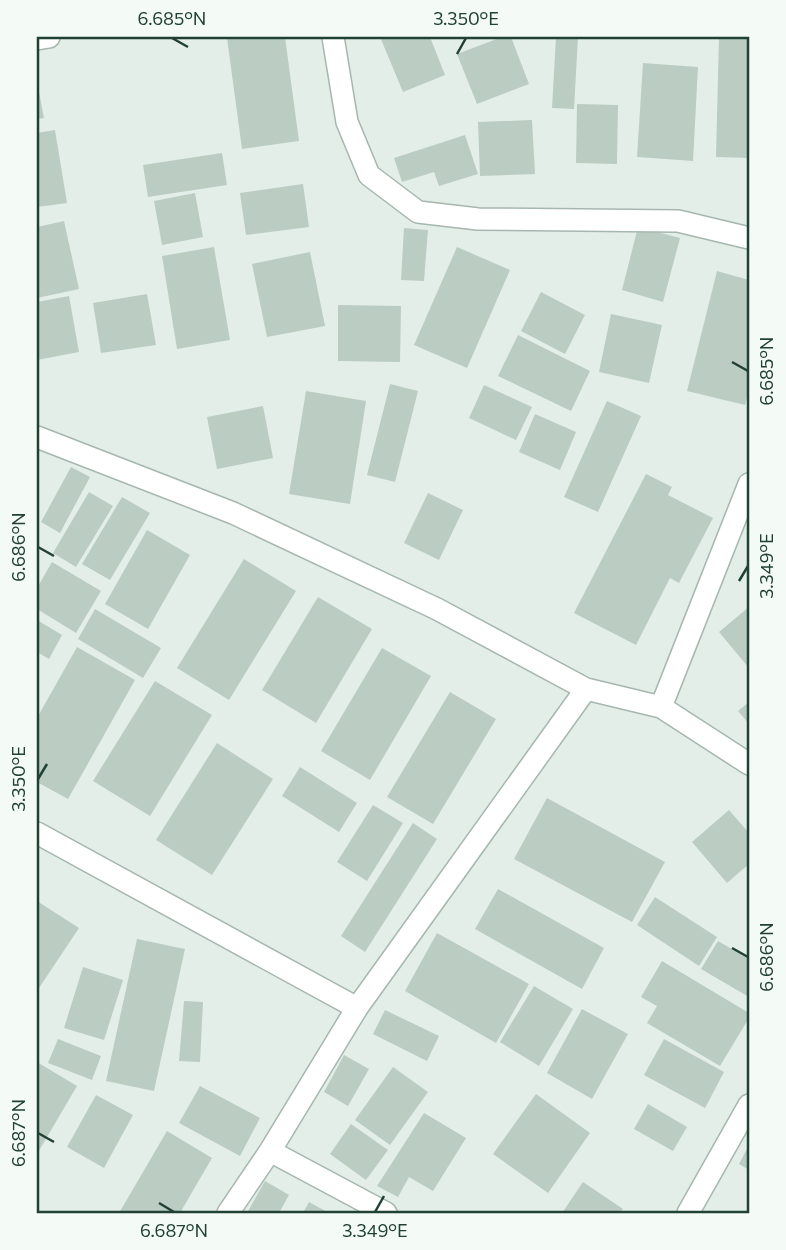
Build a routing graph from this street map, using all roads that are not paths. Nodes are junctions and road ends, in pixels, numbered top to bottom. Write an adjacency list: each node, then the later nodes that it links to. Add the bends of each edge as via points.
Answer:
1 (49, 37): 3 (street)
2 (333, 37): 4 (street, via 347,121 369,175 418,212 478,219 678,221)
3 (37, 39)
4 (749, 238)
5 (37, 437): 7 (street, via 233,513 437,609)
6 (749, 484): 8 (street)
7 (586, 689): 8 (street); 11 (street)
8 (661, 708): 9 (street)
9 (749, 764)
10 (37, 833): 11 (street)
11 (357, 1008): 13 (street)
12 (749, 1105): 16 (street)
13 (270, 1151): 14 (street); 15 (street)
14 (228, 1213)
15 (386, 1213)
16 (688, 1213)

